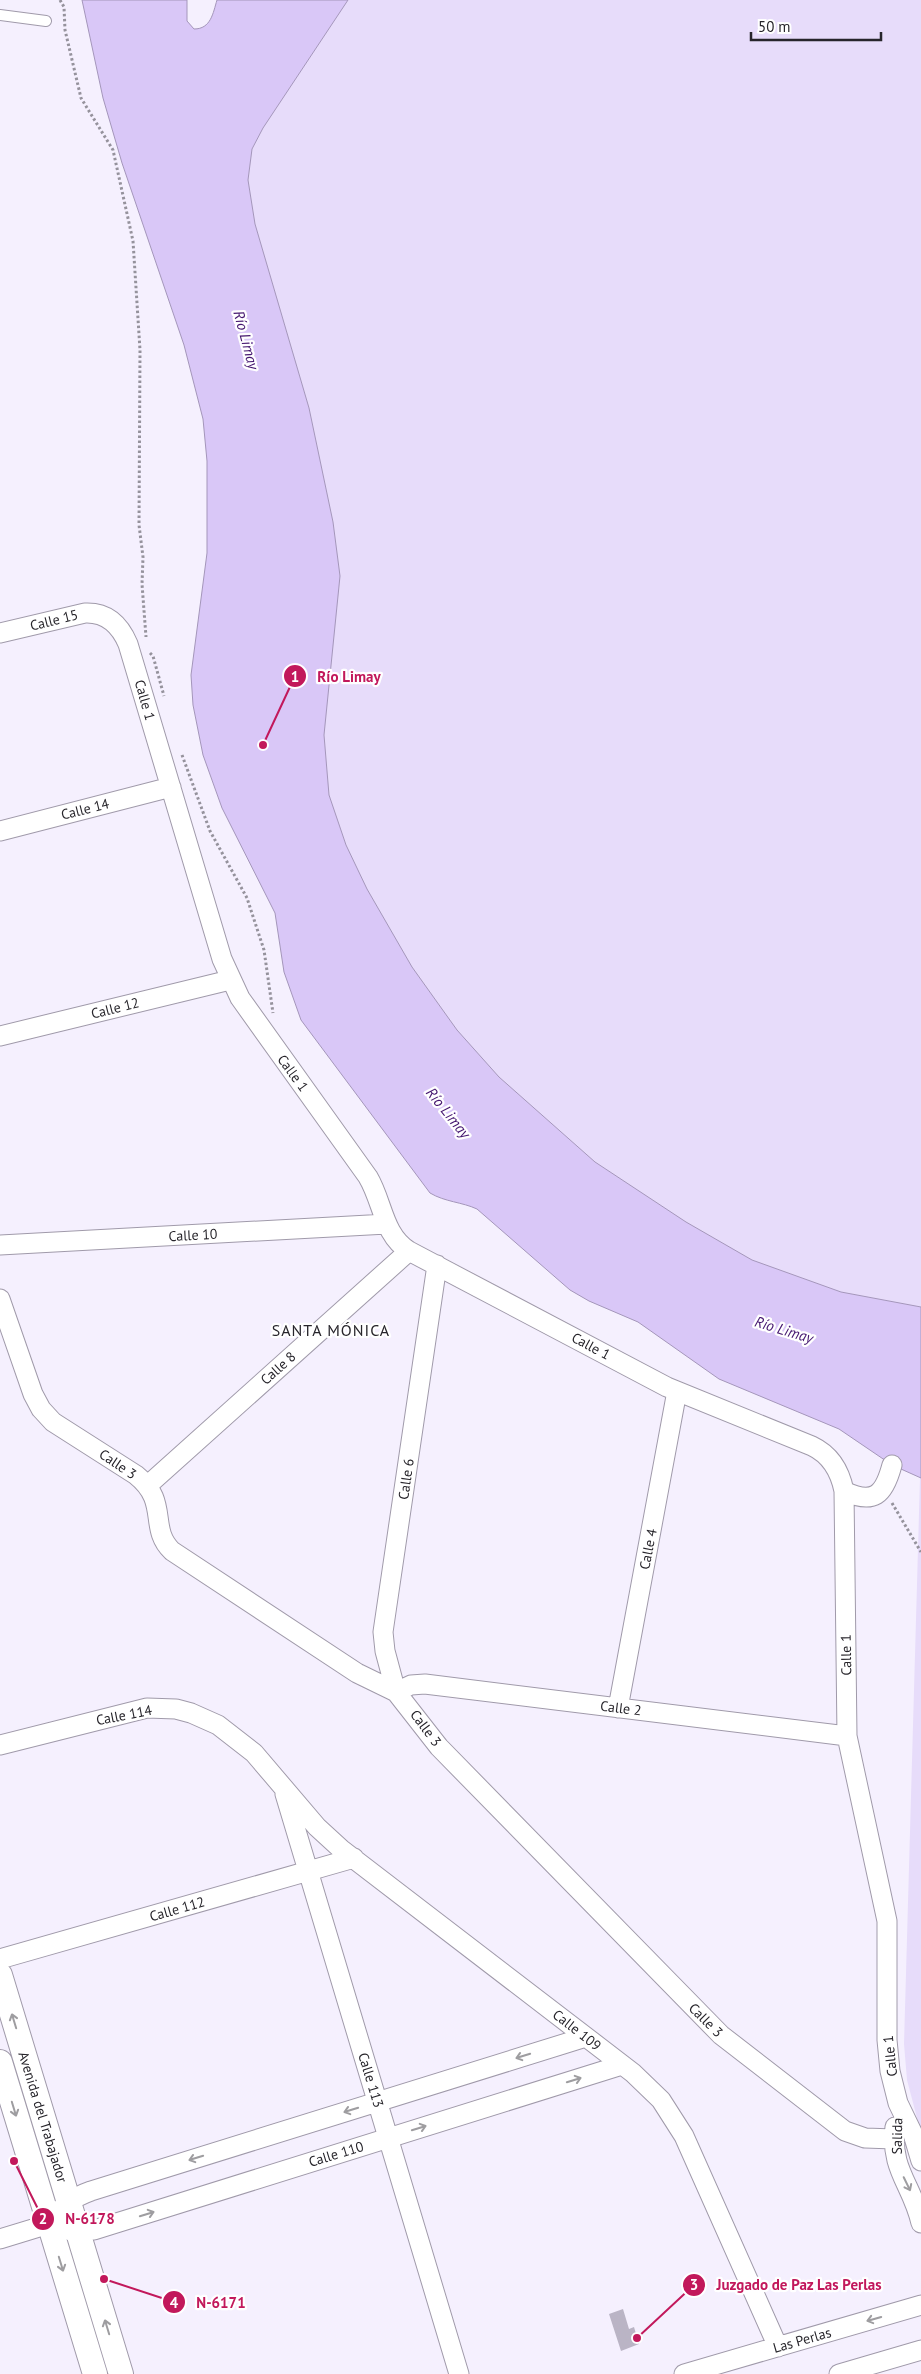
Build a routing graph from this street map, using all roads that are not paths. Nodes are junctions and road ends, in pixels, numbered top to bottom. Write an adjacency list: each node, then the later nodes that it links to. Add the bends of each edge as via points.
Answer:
1 (0, 14): 2 (lane)
2 (46, 21)
3 (107, 617): 4 (street, Calle 15, via 85,613); 5 (street, Calle 1, via 120,629 128,644)
4 (0, 633)
5 (171, 787): 6 (street, Calle 14); 7 (street, Calle 1)
6 (0, 831)
7 (230, 980): 8 (street, Calle 12); 9 (street, Calle 1, via 368,1177)
8 (0, 1036)
9 (387, 1224): 10 (street, Calle 10); 11 (street, Calle 1, via 394,1237)
10 (0, 1245)
11 (409, 1251): 12 (street, Calle 1); 16 (street, Calle 8)
12 (437, 1265): 14 (street, Calle 1); 18 (street, Calle 6, via 383,1632)
13 (0, 1299): 16 (street, Calle 3, via 41,1409 53,1422 136,1475)
14 (677, 1391): 17 (street, Calle 1, via 819,1449 836,1468); 19 (street, Calle 4)
15 (892, 1465): 17 (street, via 884,1489 868,1498)
16 (147, 1486): 18 (street, Calle 3, via 157,1505 162,1537 172,1551 357,1673)
17 (844, 1491): 20 (street, Calle 1)
18 (396, 1692): 19 (street, Calle 2, via 410,1685 425,1684); 33 (street, Calle 3, via 439,1747 724,2039 845,2131 865,2138)
19 (618, 1708): 20 (street, Calle 2)
20 (848, 1736): 31 (street, Calle 1, via 887,1921 887,2040)
21 (0, 1746): 22 (street, Calle 114, via 133,1710 176,1709 204,1718 230,1733 254,1753)
22 (283, 1786): 23 (street, Calle 109, via 329,1838); 24 (street, Calle 113)
23 (354, 1858): 24 (street, Calle 112); 27 (street, Calle 109)
24 (308, 1871): 25 (street, Calle 112); 30 (street, Calle 113)
25 (0, 1959)
26 (0, 1975): 35 (street, Avenida del Trabajador, one-way to 26)
27 (586, 2037): 29 (street, Calle 109); 30 (street, one-way to 30)
28 (0, 2062): 37 (street, Avenida del Trabajador, one-way to 37)
29 (622, 2064): 32 (street, Calle 110, one-way to 29); 41 (street, Calle 109, via 661,2100 684,2136)
30 (378, 2102): 32 (street, Calle 113); 35 (street, one-way to 35)
31 (898, 2103): 33 (street, Salida); 34 (street, via 916,2141)
32 (388, 2138): 38 (street, Calle 110, one-way to 32, via 102,2228); 46 (street, Calle 113)
33 (894, 2140): 36 (street, Salida, one-way to 36, via 898,2166)
34 (921, 2161)
35 (68, 2200): 37 (street); 38 (street, Avenida del Trabajador)
36 (921, 2223)
37 (49, 2224): 38 (street, Calle 110); 39 (street); 44 (street, Avenida del Trabajador, one-way to 44)
38 (78, 2232): 45 (street, Avenida del Trabajador, one-way to 38)
39 (0, 2239)
40 (921, 2305): 41 (street, Las Perlas, one-way to 41)
41 (778, 2347): 47 (street, Las Perlas)
42 (921, 2350): 43 (street)
43 (888, 2367): 48 (street)
44 (94, 2374)
45 (121, 2374)
46 (459, 2374)
47 (684, 2374)
48 (839, 2374)

